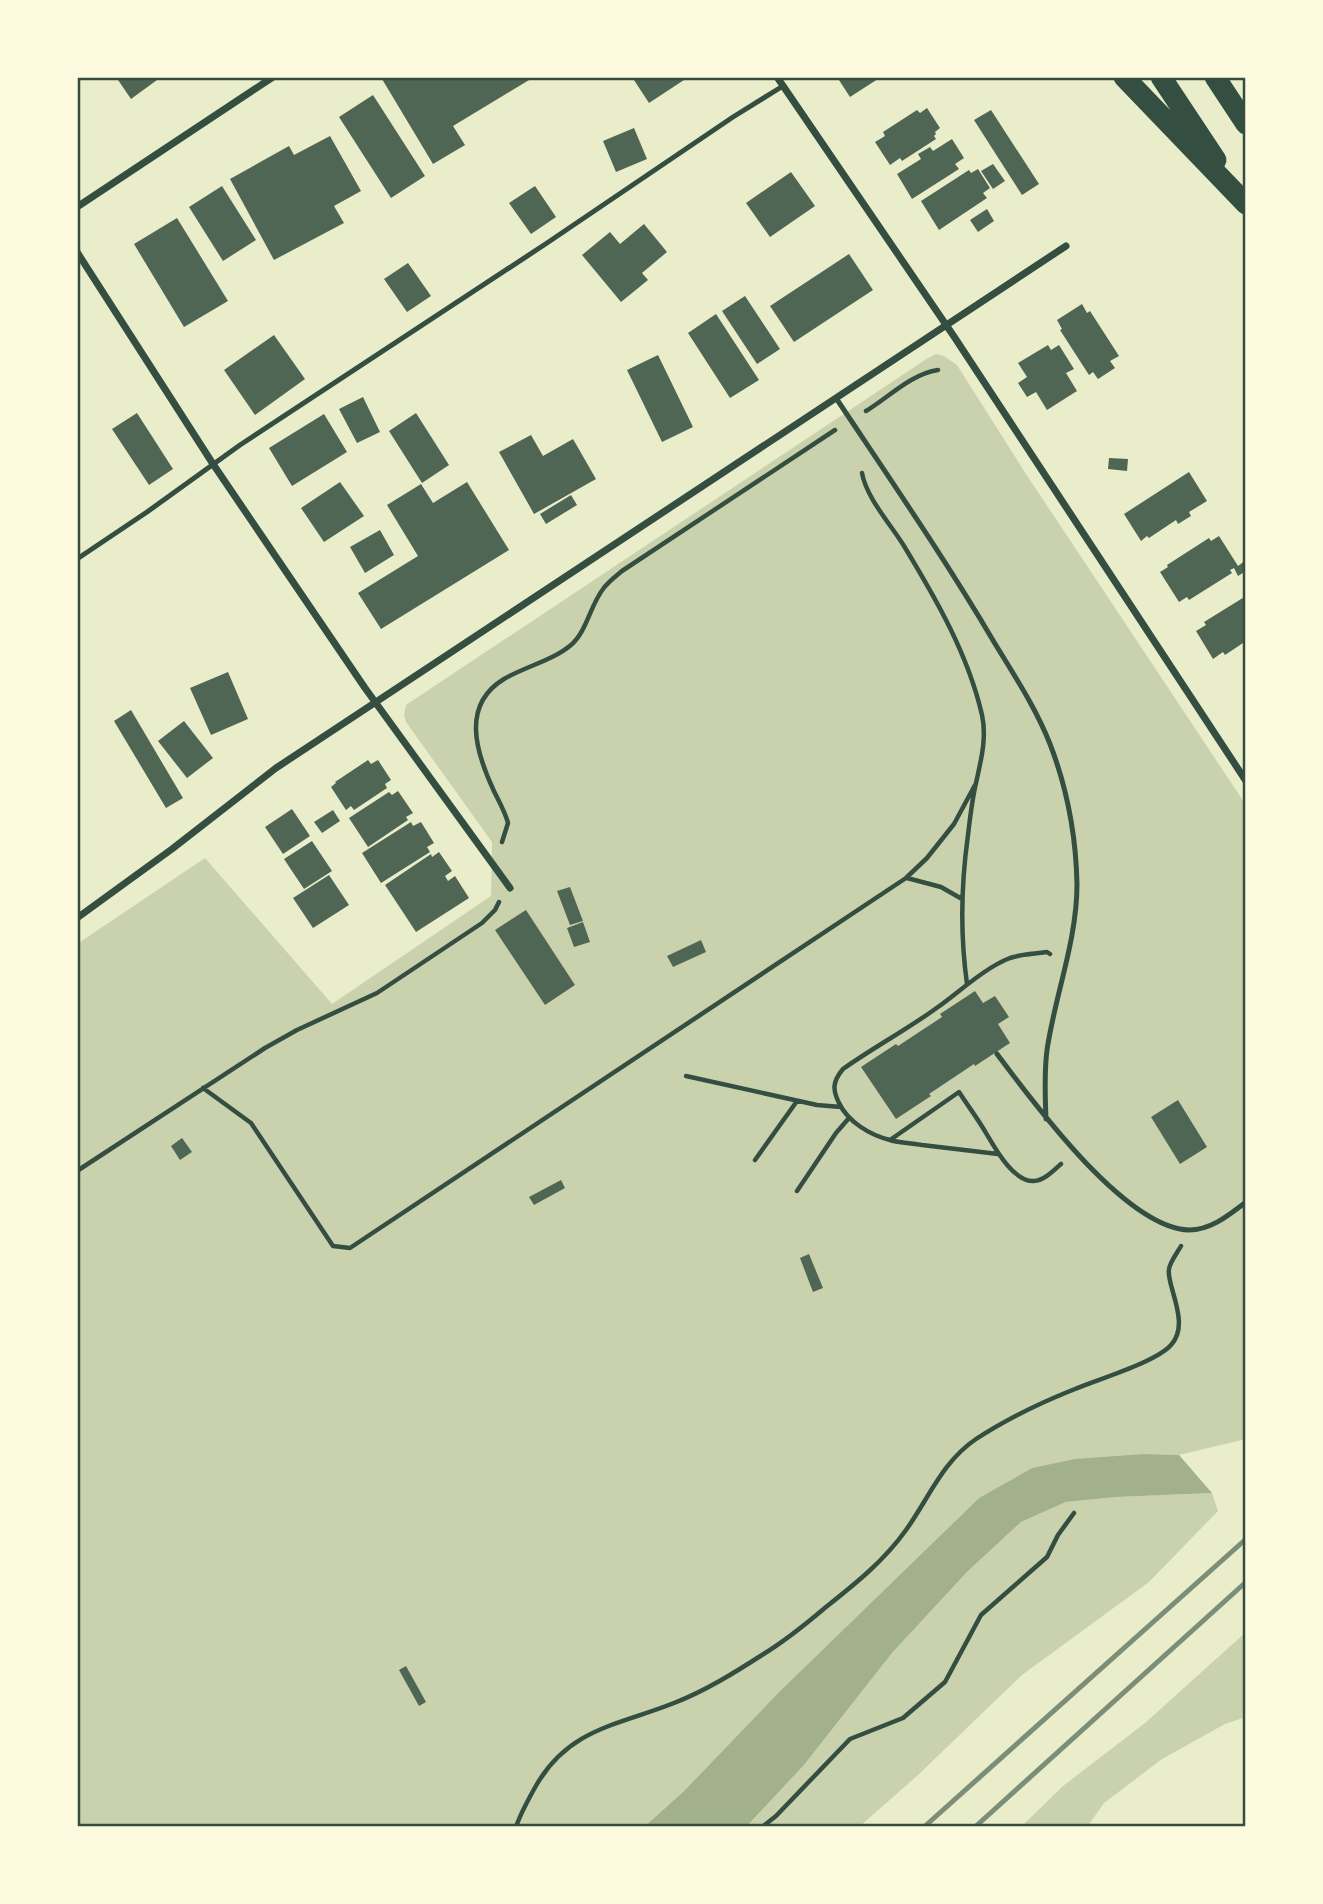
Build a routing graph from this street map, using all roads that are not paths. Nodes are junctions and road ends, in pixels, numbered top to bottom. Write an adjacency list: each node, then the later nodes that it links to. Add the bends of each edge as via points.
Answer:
1 (273, 77): 9 (street)
2 (777, 77): 6 (street)
3 (1124, 77): 8 (highway)
4 (1161, 77): 8 (highway)
5 (1215, 77): 7 (highway)
6 (783, 86): 12 (street); 14 (lane)
7 (1246, 124)
8 (1246, 205)
9 (77, 207)
10 (1066, 246): 12 (street)
11 (77, 252): 14 (street)
12 (946, 326): 13 (street); 17 (street)
13 (836, 398): 16 (street); 21 (lane, via 943,558 1037,715 1062,780 1077,887 1072,937 1047,1050)
14 (213, 464): 15 (lane); 16 (street)
15 (77, 559)
16 (375, 702): 18 (street); 19 (street, via 276,768)
17 (1246, 782)
18 (510, 888)
19 (77, 918)
20 (997, 1055): 21 (lane)
21 (1046, 1119): 22 (lane, via 1123,1198 1175,1227 1189,1230 1215,1224)
22 (1246, 1202)

